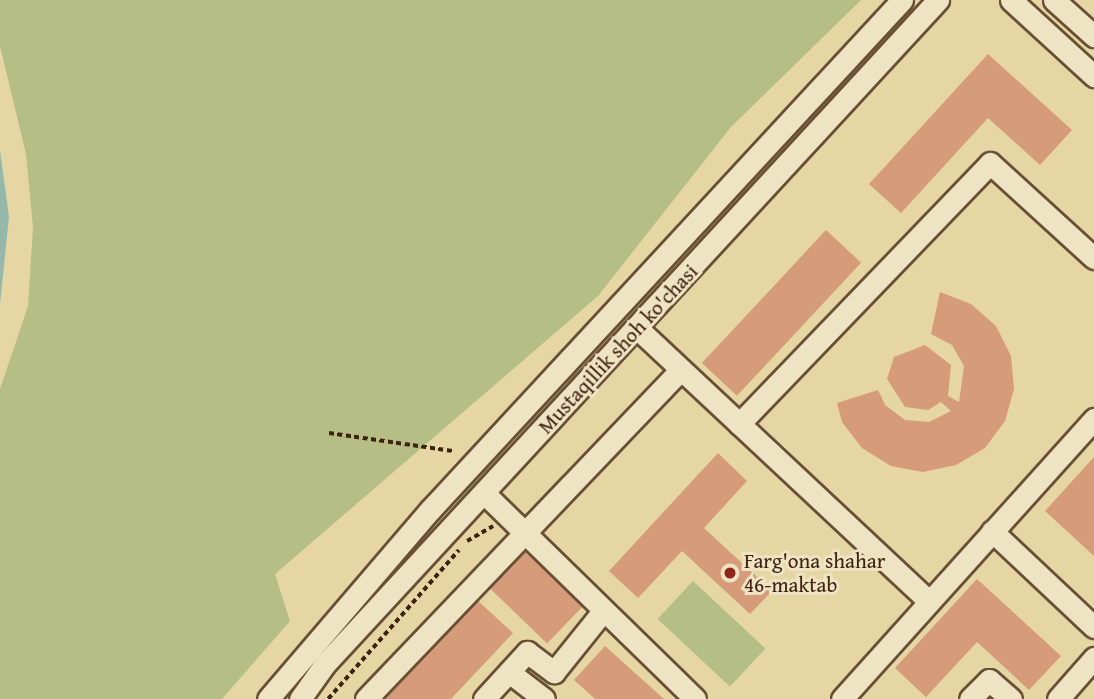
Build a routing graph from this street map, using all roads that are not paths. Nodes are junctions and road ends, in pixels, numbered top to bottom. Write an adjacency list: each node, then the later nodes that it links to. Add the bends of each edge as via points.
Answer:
1 (902, 0): 20 (street, Mustaqillik shoh ko'chasi, via 430,510)
2 (938, 0): 8 (street, Mustaqillik shoh ko'chasi)
3 (1011, 0): 6 (street)
4 (1054, 0): 5 (street)
5 (1094, 36)
6 (1094, 76)
7 (1094, 258): 11 (street, via 990,163)
8 (637, 328): 9 (street); 12 (street, Mustaqillik shoh ko'chasi)
9 (679, 370): 11 (street); 14 (street)
10 (1094, 419): 13 (street)
11 (739, 424): 15 (street)
12 (484, 493): 14 (street); 21 (street, Mustaqillik shoh ko'chasi, via 325,664)
13 (992, 531): 15 (street); 17 (street)
14 (527, 536): 16 (street); 22 (street)
15 (929, 601): 26 (street)
16 (603, 611): 19 (street, via 554,672 527,652); 25 (street)
17 (1094, 627)
18 (1094, 658): 29 (street)
19 (509, 672): 23 (street); 24 (street)
20 (268, 699)
21 (300, 699)
22 (366, 699)
23 (484, 699)
24 (544, 699)
25 (695, 699)
26 (842, 699)
27 (970, 699): 28 (street, via 989,680)
28 (1011, 699)
29 (1058, 699)

